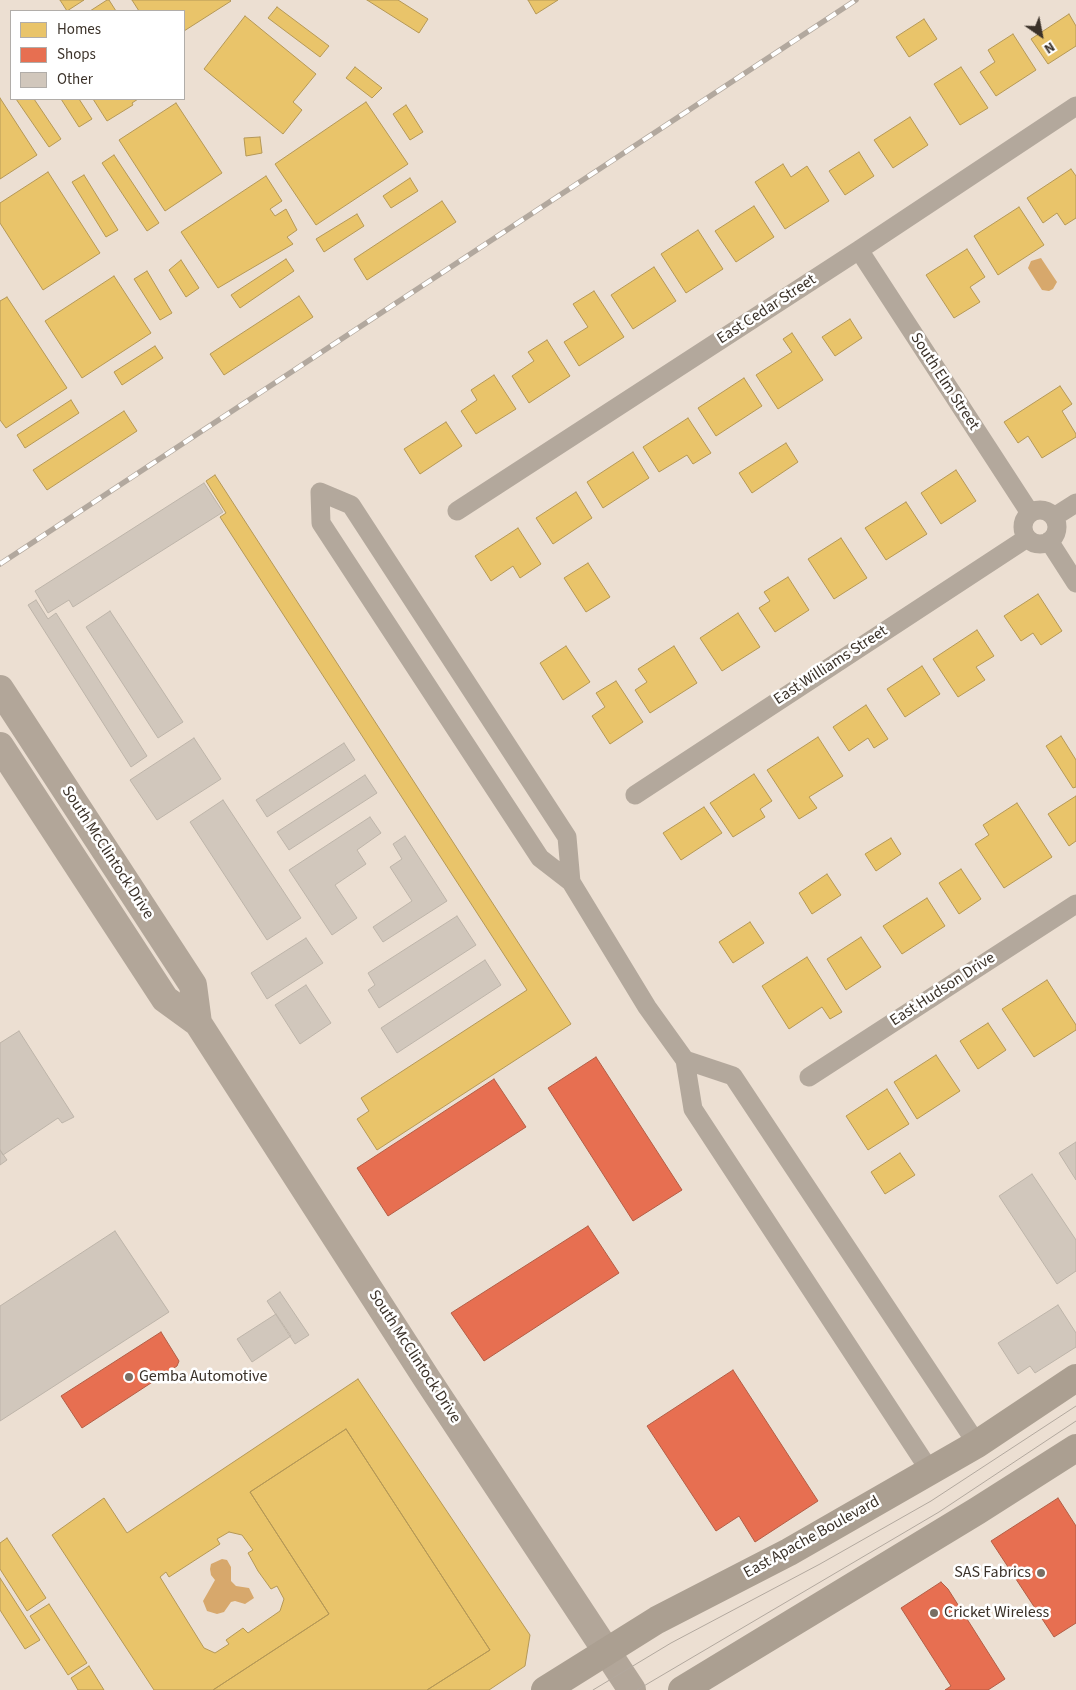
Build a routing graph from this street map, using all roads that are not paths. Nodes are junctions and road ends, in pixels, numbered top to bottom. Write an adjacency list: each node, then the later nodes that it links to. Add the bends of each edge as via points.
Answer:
1 (1076, 106): 2 (street, East Cedar Street)
2 (859, 250): 4 (street, East Cedar Street); 5 (street, South Elm Street)
3 (1076, 503): 6 (street)
4 (457, 511)
5 (1030, 513): 6 (street, via 1047,511); 7 (street, via 1023,527)
6 (1054, 517): 8 (street, via 1057,530)
7 (1027, 538): 8 (street, via 1041,544); 12 (street, East Williams Street)
8 (1049, 541): 9 (street)
9 (1076, 582)
10 (0, 689): 15 (main road, South McClintock Drive, via 193,984)
11 (0, 746): 15 (main road, South McClintock Drive, via 165,1000)
12 (635, 795)
13 (571, 882): 13 (street, via 567,837 351,505 320,492 321,523 540,858); 16 (street, via 647,1007)
14 (1076, 904): 17 (street, East Hudson Drive)
15 (198, 1023): 22 (main road, South McClintock Drive)
16 (685, 1060): 19 (street, via 733,1076); 21 (street, via 693,1109)
17 (809, 1077)
18 (1076, 1378): 19 (main road, East Apache Boulevard)
19 (977, 1444): 21 (main road, East Apache Boulevard)
20 (1076, 1448): 25 (main road)
21 (930, 1471): 22 (main road, East Apache Boulevard, via 789,1552)
22 (606, 1650): 23 (main road, East Apache Boulevard); 24 (main road, South McClintock Drive)
23 (544, 1690)
24 (632, 1690)
25 (682, 1690)

